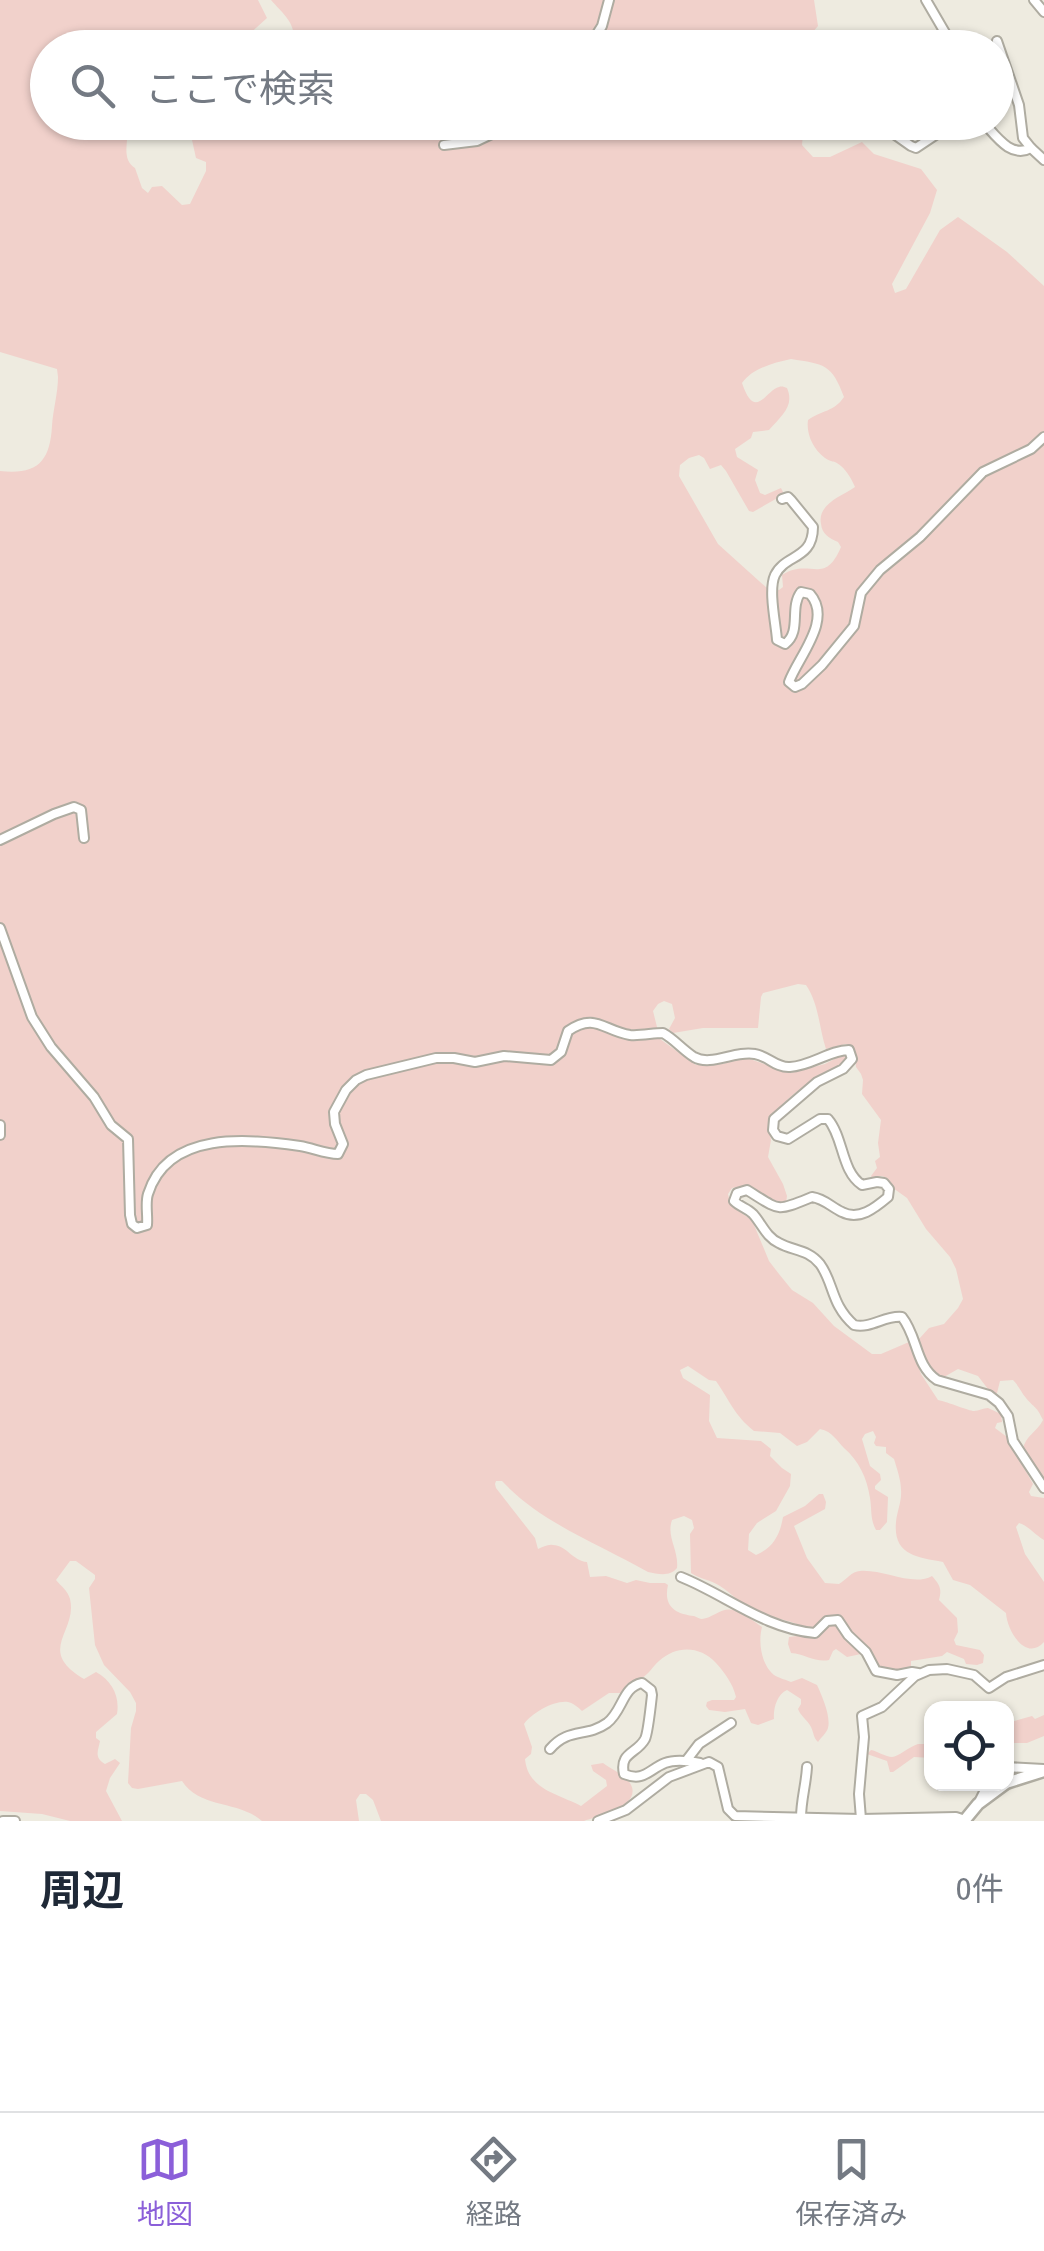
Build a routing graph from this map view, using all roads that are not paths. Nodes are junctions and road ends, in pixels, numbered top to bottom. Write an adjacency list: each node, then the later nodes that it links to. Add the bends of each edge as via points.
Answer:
1 (608, 0): 5 (street)
2 (926, 0): 6 (street)
3 (1034, 0): 4 (street)
4 (1044, 12)
5 (599, 30)
6 (944, 30)
7 (1014, 90): 13 (street)
8 (477, 140): 12 (street)
9 (903, 140): 10 (street, via 914,148)
10 (927, 140)
11 (1002, 140): 13 (street, via 1016,152)
12 (444, 145)
13 (1031, 148): 14 (street)
14 (1044, 160)
15 (1044, 437): 16 (street, via 983,472 880,570 862,592 854,626 795,687 791,675 804,658 819,611 810,594 801,592 794,634 784,644 777,640 772,591 780,568 805,552 814,527)
16 (782, 498)
17 (84, 838): 18 (street, via 82,814 74,807)
18 (0, 840)
19 (0, 928): 22 (street, via 32,1017 128,1139 130,1216 137,1228 148,1225 148,1192 178,1154 214,1142 244,1142 338,1154 343,1144 334,1112 346,1090 366,1076 424,1060 551,1060 568,1031 584,1022 633,1036 663,1032 704,1060 750,1052 793,1067 849,1050 849,1065 817,1082 774,1119 773,1130 788,1139 828,1119 854,1178 862,1185 884,1183 888,1197 859,1214 812,1196 775,1207 747,1190 734,1201 776,1242 804,1250 820,1264 854,1325 902,1318 930,1375 1000,1402 1013,1441)
20 (0, 1124): 21 (street)
21 (0, 1135)
22 (1044, 1488)
23 (681, 1577): 25 (street, via 788,1628 815,1633 838,1620 876,1671)
24 (1044, 1666): 25 (street, via 989,1688 958,1671)
25 (918, 1673): 38 (street, via 862,1716)
26 (732, 1724): 28 (street, via 699,1744)
27 (550, 1749): 28 (street, via 562,1736 603,1726 632,1686 642,1683 652,1696 647,1733 624,1759 624,1774 636,1778)
28 (686, 1761): 29 (street)
29 (700, 1763): 37 (street, via 718,1767 735,1816); 42 (street)
30 (807, 1767): 37 (street)
31 (1014, 1767): 32 (street)
32 (1044, 1770): 33 (main road)
33 (1014, 1780)
34 (984, 1791): 36 (street)
35 (995, 1791): 36 (main road)
36 (978, 1804): 39 (main road)
37 (801, 1818): 38 (street)
38 (861, 1819): 39 (street)
39 (965, 1820)
40 (3, 1821): 41 (street)
41 (15, 1821)
42 (598, 1821)

